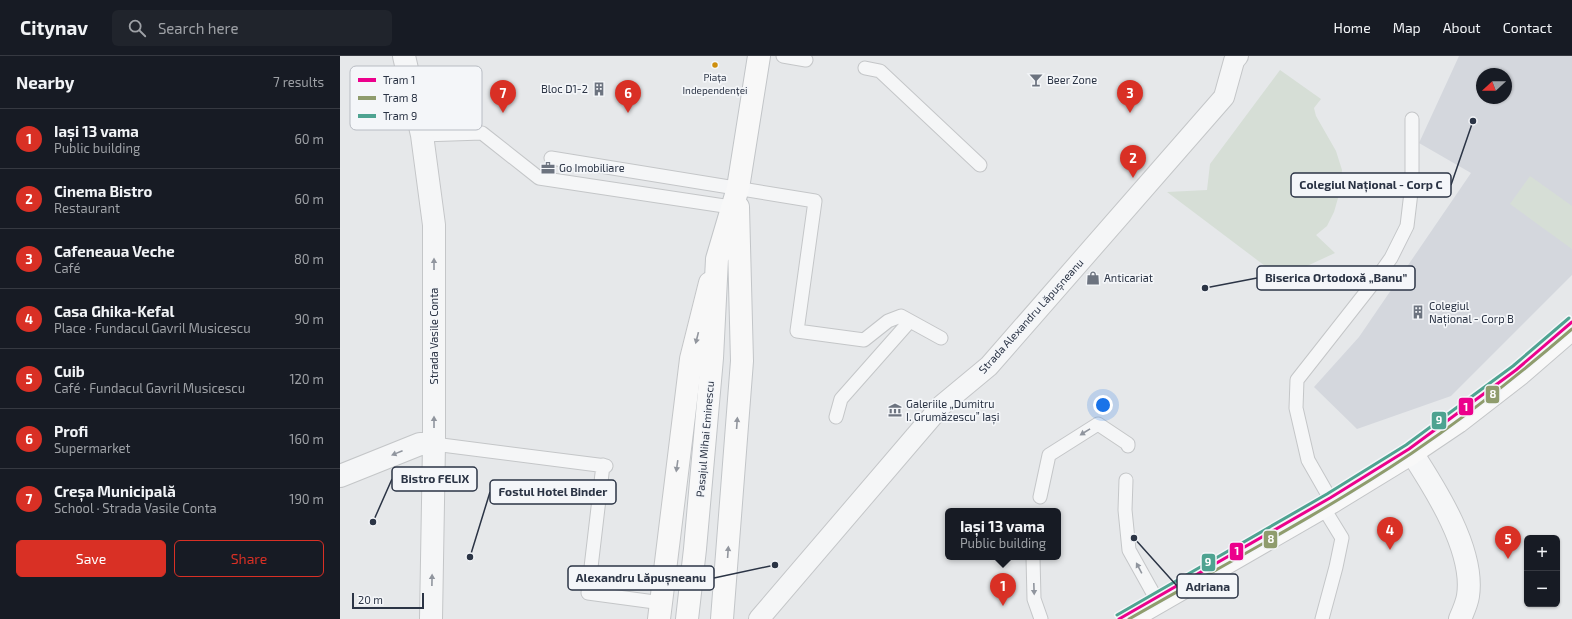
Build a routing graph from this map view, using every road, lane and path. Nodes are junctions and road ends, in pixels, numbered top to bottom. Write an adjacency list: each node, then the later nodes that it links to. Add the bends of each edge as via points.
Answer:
1 (404, 56): 6 (street, Strada Vasile Conta)
2 (759, 56): 13 (main road)
3 (783, 56): 5 (lane)
4 (1238, 56): 34 (street, Strada Alexandru Lăpușneanu, via 1234,61 1224,98 989,366 942,405)
5 (806, 60)
6 (406, 66)
7 (865, 68): 12 (lane, via 880,71)
8 (1412, 119): 26 (lane, via 1412,184 1406,226 1391,258 1297,380 1296,408 1308,460)
9 (421, 130): 10 (street, Strada Vasile Conta)
10 (422, 135): 13 (lane, via 482,133 539,178); 20 (street, Strada Vasile Conta, one-way to 10, via 434,225)
11 (551, 158): 13 (lane)
12 (980, 165)
13 (734, 198): 14 (main road); 15 (main road); 16 (lane, via 815,201 797,331 864,340 888,321 901,316)
14 (716, 259): 29 (main road, one-way to 29, via 692,360); 32 (main road, Pasajul Mihai Eminescu, via 712,358)
15 (740, 263): 30 (main road, one-way to 15, via 742,360); 33 (main road, Pasajul Mihai Eminescu, via 724,355 707,549)
16 (910, 321): 18 (lane); 19 (lane, via 842,399)
17 (1572, 329): 22 (main road, via 1520,374 1458,422)
18 (941, 338)
19 (836, 417)
20 (434, 444): 23 (street, one-way to 23, via 420,444); 29 (lane, via 605,466 588,593); 31 (street, Strada Vasile Conta, one-way to 20)
21 (1128, 446): 25 (lane, one-way to 25, via 1098,424 1049,455)
22 (1412, 453): 26 (main road); 38 (street, via 1455,528 1468,565 1468,596)
23 (340, 476)
24 (1126, 480): 28 (lane, one-way to 24, via 1129,550 1125,510)
25 (1040, 497)
26 (1328, 505): 28 (main road); 37 (lane, via 1342,538)
27 (1033, 560): 35 (lane, one-way to 35, via 1034,599)
28 (1158, 602): 36 (main road)
29 (660, 611)
30 (723, 616)
31 (431, 619)
32 (686, 619)
33 (698, 619)
34 (759, 619)
35 (1041, 619)
36 (1129, 619)
37 (1322, 619)
38 (1460, 619)

